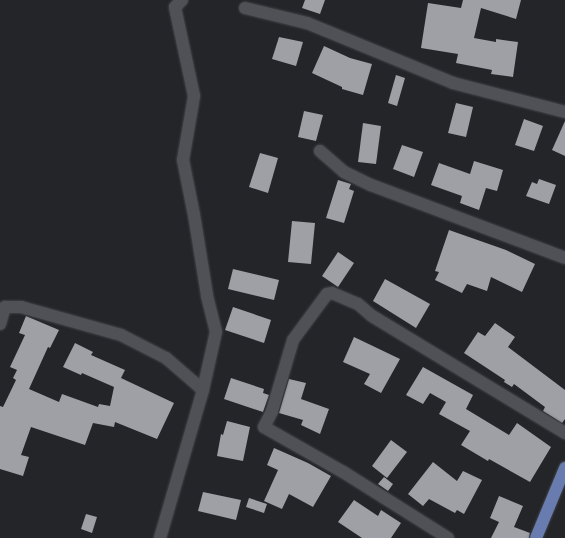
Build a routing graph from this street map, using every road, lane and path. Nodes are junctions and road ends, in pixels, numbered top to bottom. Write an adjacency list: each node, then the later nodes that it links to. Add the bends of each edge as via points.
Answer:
1 (182, 0): 7 (street, via 175,7 194,96 183,160 216,332)
2 (245, 8): 3 (street, via 307,23 453,83)
3 (565, 112)
4 (320, 151): 5 (street, via 344,172 371,185)
5 (565, 258)
6 (0, 324): 7 (street, via 5,307 21,307 121,336 166,358)
7 (203, 390): 10 (street)
8 (565, 432): 11 (street, via 372,316 358,304 332,293 327,294 293,340 272,411 264,427 343,472)
9 (565, 468): 12 (main road)
10 (160, 538)
11 (448, 538)
12 (536, 538)

